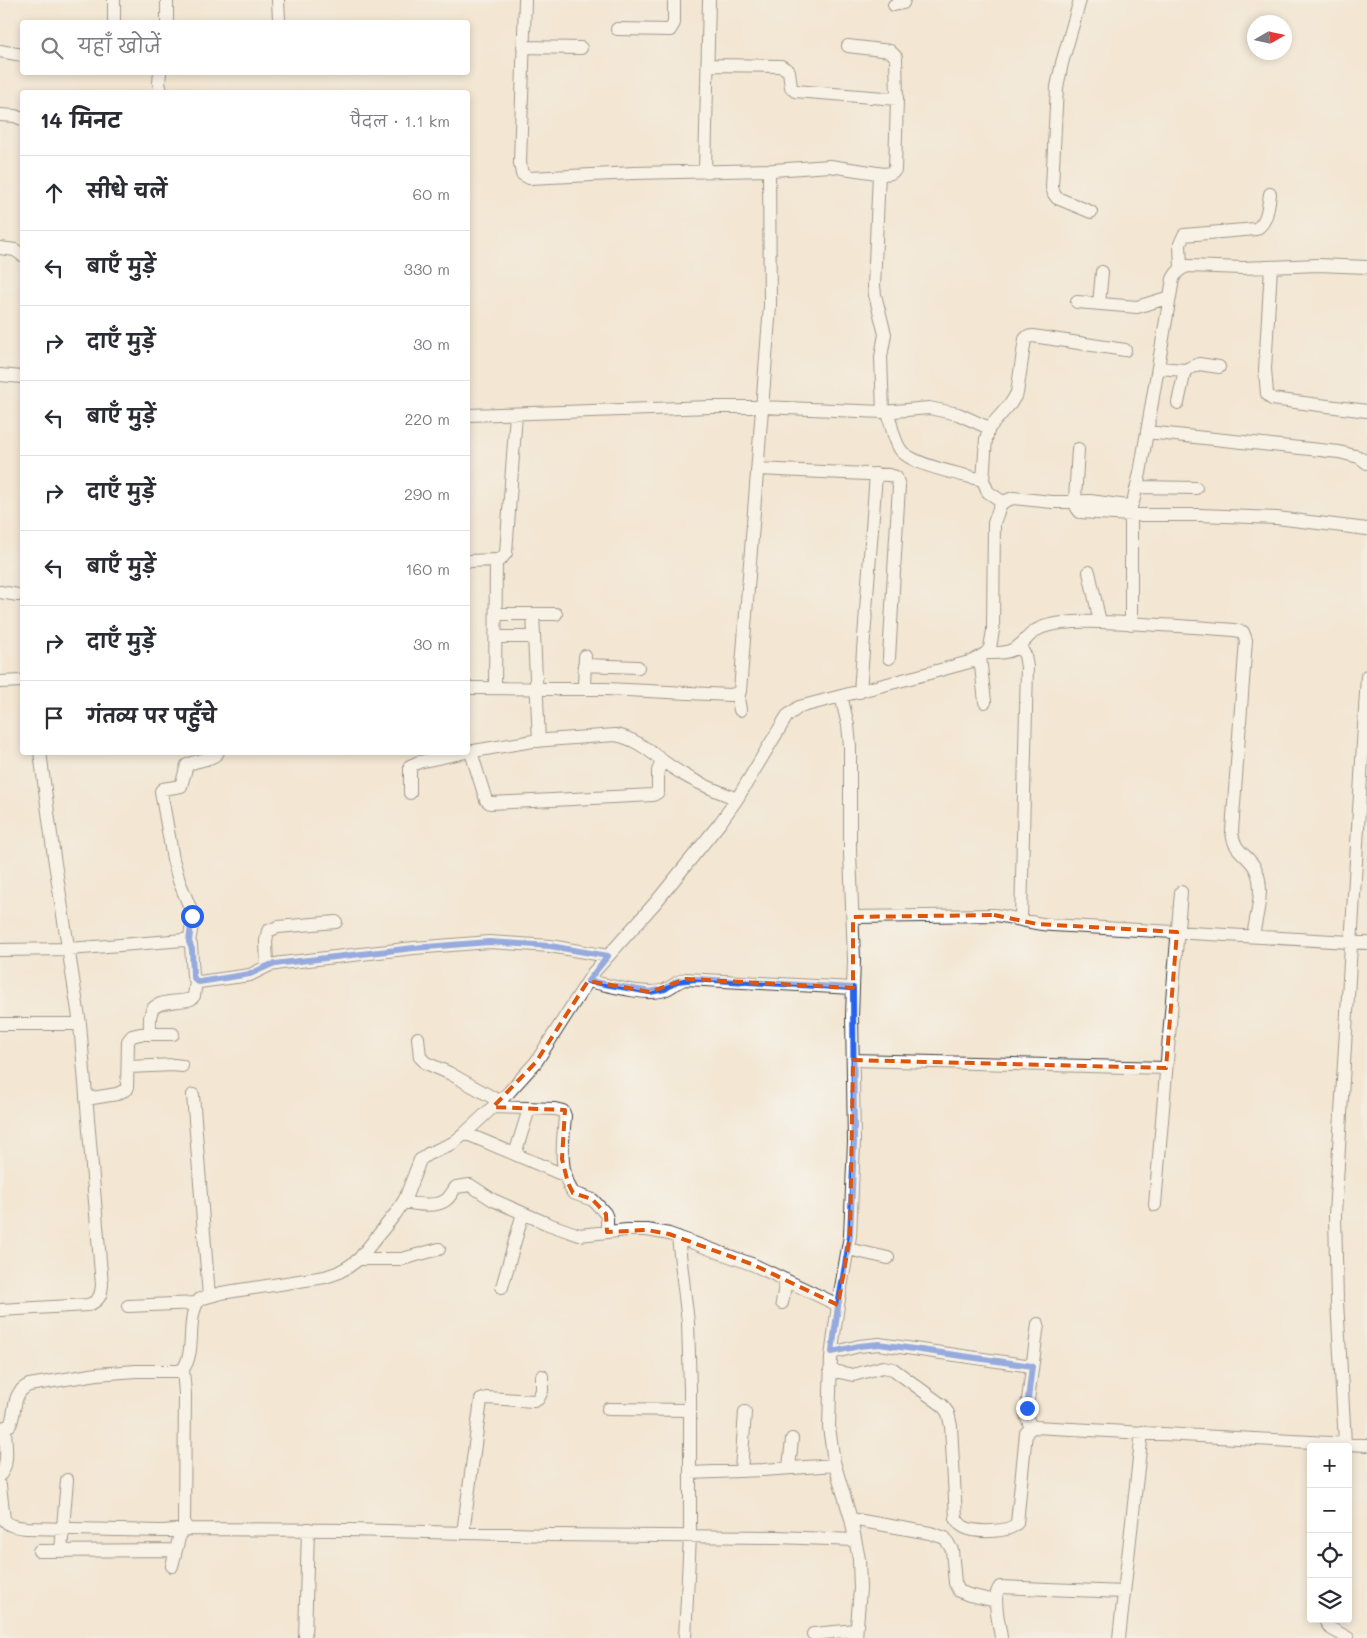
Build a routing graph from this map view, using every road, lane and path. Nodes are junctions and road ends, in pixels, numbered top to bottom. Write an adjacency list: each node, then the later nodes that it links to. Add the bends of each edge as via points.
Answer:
1 (114, 0): 9 (street)
2 (167, 0): 10 (street)
3 (278, 0): 8 (street)
4 (524, 0): 13 (street)
5 (674, 0): 11 (street, via 674,23 670,30)
6 (709, 0): 17 (street)
7 (1080, 0): 27 (street, via 1057,87 1052,191 1057,198)
8 (279, 19)
9 (114, 20)
10 (167, 20)
11 (617, 29)
12 (848, 46): 20 (street, via 888,50 895,55)
13 (524, 48): 14 (street); 24 (street, via 520,163 524,176)
14 (581, 48)
15 (0, 51): 16 (street)
16 (20, 54)
17 (708, 65): 20 (street, via 781,66 789,70 791,87 795,92); 24 (street)
18 (160, 75): 19 (street)
19 (161, 90)
20 (897, 99): 25 (street, via 895,170)
21 (0, 115): 22 (street)
22 (20, 117)
23 (769, 170): 24 (street); 25 (street, via 830,166); 44 (street, via 771,276)
24 (705, 172)
25 (878, 174): 46 (street, via 874,295 885,334 881,357)
26 (1270, 194): 32 (street, via 1264,220 1256,229 1184,235 1180,244)
27 (1091, 212)
28 (0, 248): 29 (street)
29 (20, 254)
30 (1271, 267): 31 (street); 32 (street); 45 (street, via 1266,394 1272,398)
31 (1367, 267)
32 (1181, 268): 34 (street, via 1173,279)
33 (1102, 272): 36 (street)
34 (1170, 297): 36 (street, via 1137,306); 39 (street)
35 (1077, 302): 36 (street)
36 (1099, 304)
37 (1125, 350): 49 (street, via 1027,337 1017,393)
38 (1219, 367): 40 (street, via 1198,364)
39 (1158, 368): 40 (street); 50 (street)
40 (1184, 370): 43 (street)
41 (0, 375): 42 (street)
42 (20, 377)
43 (1178, 403)
44 (762, 406): 46 (street); 47 (street); 53 (street)
45 (1367, 411)
46 (885, 412): 49 (street, via 938,409); 55 (street, via 905,455 924,464)
47 (516, 414): 48 (street); 63 (street, via 507,550)
48 (470, 415)
49 (989, 428): 55 (street)
50 (1147, 432): 52 (street, via 1339,452); 56 (street)
51 (1078, 449): 58 (street)
52 (1367, 463)
53 (758, 469): 54 (street); 85 (street)
54 (876, 474): 76 (street, via 894,475 899,486); 86 (street)
55 (983, 480): 59 (street, via 988,492)
56 (1137, 487): 57 (street); 60 (street)
57 (1196, 488)
58 (1075, 500): 59 (street, via 1052,502 1020,498); 60 (street, via 1127,506)
59 (1003, 502): 75 (street, via 994,523 993,630 990,648)
60 (1131, 510): 61 (street, via 1277,518); 71 (street)
61 (1367, 529)
62 (470, 560): 63 (street)
63 (496, 560): 67 (street)
64 (1089, 572): 70 (street)
65 (0, 592): 66 (street)
66 (18, 595)
67 (496, 614): 68 (street); 72 (street)
68 (533, 614): 69 (street); 73 (street)
69 (556, 614)
70 (1100, 622): 71 (street); 74 (street, via 1048,625 1033,631)
71 (1131, 624): 104 (street, via 1234,630 1243,632 1245,636 1232,831 1235,846 1259,877)
72 (496, 637): 73 (street); 82 (street)
73 (534, 637): 83 (street)
74 (1019, 646): 75 (street, via 1008,652); 101 (street, via 1027,667)
75 (983, 655): 86 (street); 88 (street)
76 (889, 658)
77 (638, 667): 84 (street, via 584,661)
78 (1367, 676): 106 (street)
79 (20, 681): 80 (street)
80 (0, 682)
81 (470, 688): 82 (street)
82 (495, 688): 83 (street)
83 (536, 688): 84 (street); 90 (street)
84 (584, 689): 85 (street, via 730,695)
85 (740, 691): 89 (street)
86 (860, 692): 87 (street)
87 (841, 696): 98 (street, via 799,706 787,716); 100 (street, via 850,746)
88 (985, 702)
89 (740, 710)
90 (539, 741): 91 (street); 96 (street, via 615,734 636,741)
91 (470, 752)
92 (40, 755): 108 (street)
93 (216, 755): 105 (street, via 187,765 181,786 162,791 173,860 191,910)
94 (439, 755): 97 (street, via 410,766)
95 (469, 755): 96 (street, via 486,800 494,803 653,795 658,792 658,771)
96 (662, 761): 98 (street)
97 (410, 793)
98 (737, 799): 110 (street, via 679,875)
99 (1181, 892): 103 (street)
100 (853, 917): 101 (street, via 994,915); 114 (street)
101 (1020, 920): 103 (street, via 1044,925)
102 (336, 922): 111 (street, via 278,927 268,931)
103 (1177, 932): 104 (street); 123 (street)
104 (1253, 936): 106 (street)
105 (189, 942): 108 (street); 112 (street)
106 (1351, 942): 107 (street); 162 (street, via 1335,1215)
107 (1367, 943)
108 (69, 949): 109 (street); 116 (street)
109 (0, 950)
110 (608, 956): 111 (street, via 550,946 489,942); 113 (street)
111 (267, 966): 112 (street, via 250,974)
112 (196, 981): 117 (street, via 192,999 153,1008)
113 (588, 981): 114 (street, via 650,992 691,979); 126 (street, via 536,1062)
114 (853, 988): 120 (street)
115 (0, 1024): 116 (street)
116 (80, 1024): 125 (street)
117 (150, 1034): 118 (street); 122 (street, via 136,1034 129,1038)
118 (173, 1034)
119 (418, 1038): 126 (street, via 420,1057 426,1063 449,1073)
120 (853, 1060): 123 (street); 137 (street, via 854,1142)
121 (182, 1066): 122 (street)
122 (128, 1067): 125 (street, via 125,1091)
123 (1166, 1068): 132 (street)
124 (193, 1095): 142 (street)
125 (86, 1099): 147 (street, via 101,1296 88,1305)
126 (496, 1104): 127 (street); 128 (street)
127 (529, 1109): 129 (street); 130 (street, via 561,1110 565,1113 562,1159)
128 (465, 1133): 129 (street); 131 (street, via 420,1160)
129 (515, 1154): 130 (street)
130 (566, 1176): 134 (street, via 573,1193 590,1198 605,1213)
131 (403, 1202): 133 (street, via 439,1203 447,1199 456,1187 466,1185); 139 (street)
132 (1155, 1206)
133 (523, 1213): 134 (street, via 578,1235); 141 (street)
134 (607, 1232): 135 (street, via 647,1230)
135 (678, 1237): 140 (street); 155 (street, via 688,1322)
136 (439, 1249): 139 (street, via 402,1259)
137 (848, 1249): 138 (street); 146 (street)
138 (888, 1258)
139 (359, 1259): 142 (street, via 326,1276)
140 (786, 1280): 144 (street); 146 (street)
141 (502, 1287)
142 (209, 1296): 143 (street)
143 (197, 1303): 145 (street); 151 (street, via 188,1358)
144 (782, 1303)
145 (128, 1306)
146 (838, 1306): 149 (street)
147 (0, 1310)
148 (1038, 1324): 150 (street)
149 (832, 1352): 150 (street, via 879,1344); 152 (street)
150 (1032, 1366): 158 (street, via 1026,1415)
151 (183, 1369): 157 (street, via 97,1374 29,1385 18,1394 10,1425); 174 (street)
152 (830, 1370): 158 (street, via 853,1374 879,1368 893,1369 945,1409 951,1426 956,1518 967,1528 1006,1530 1017,1523 1023,1453 1026,1433); 165 (street, via 829,1427)
153 (542, 1376): 176 (street, via 542,1392 534,1401 481,1400)
154 (608, 1410): 155 (street)
155 (690, 1410): 168 (street)
156 (745, 1412): 167 (street)
157 (3, 1428): 169 (street, via 6,1463)
158 (1031, 1428): 159 (street)
159 (1142, 1432): 161 (street); 183 (street)
160 (792, 1439): 166 (street)
161 (1323, 1443)
162 (1339, 1443)
163 (1352, 1444): 164 (street)
164 (1367, 1445)
165 (835, 1465): 166 (street); 172 (street)
166 (789, 1468): 167 (street)
167 (741, 1471): 168 (street)
168 (690, 1473): 177 (street)
169 (0, 1475)
170 (67, 1480): 173 (street)
171 (0, 1486): 173 (street, via 7,1524 27,1528)
172 (851, 1519): 178 (street); 184 (street, via 945,1538 952,1550 955,1583 959,1591)
173 (63, 1528): 174 (street); 181 (street)
174 (185, 1529): 175 (street); 182 (street)
175 (308, 1529): 176 (street); 188 (street)
176 (463, 1533): 177 (street)
177 (690, 1536): 178 (street); 189 (street)
178 (855, 1540): 187 (street, via 860,1589)
179 (172, 1550): 181 (street)
180 (39, 1551): 181 (street)
181 (61, 1551)
182 (172, 1566)
183 (1124, 1592): 184 (street, via 1005,1586 997,1590); 191 (street)
184 (996, 1601): 190 (street)
185 (1327, 1623): 192 (street)
186 (812, 1634): 187 (street)
187 (856, 1634)
188 (305, 1638)
189 (685, 1638)
190 (1001, 1638)
191 (1119, 1638)
192 (1348, 1638)

